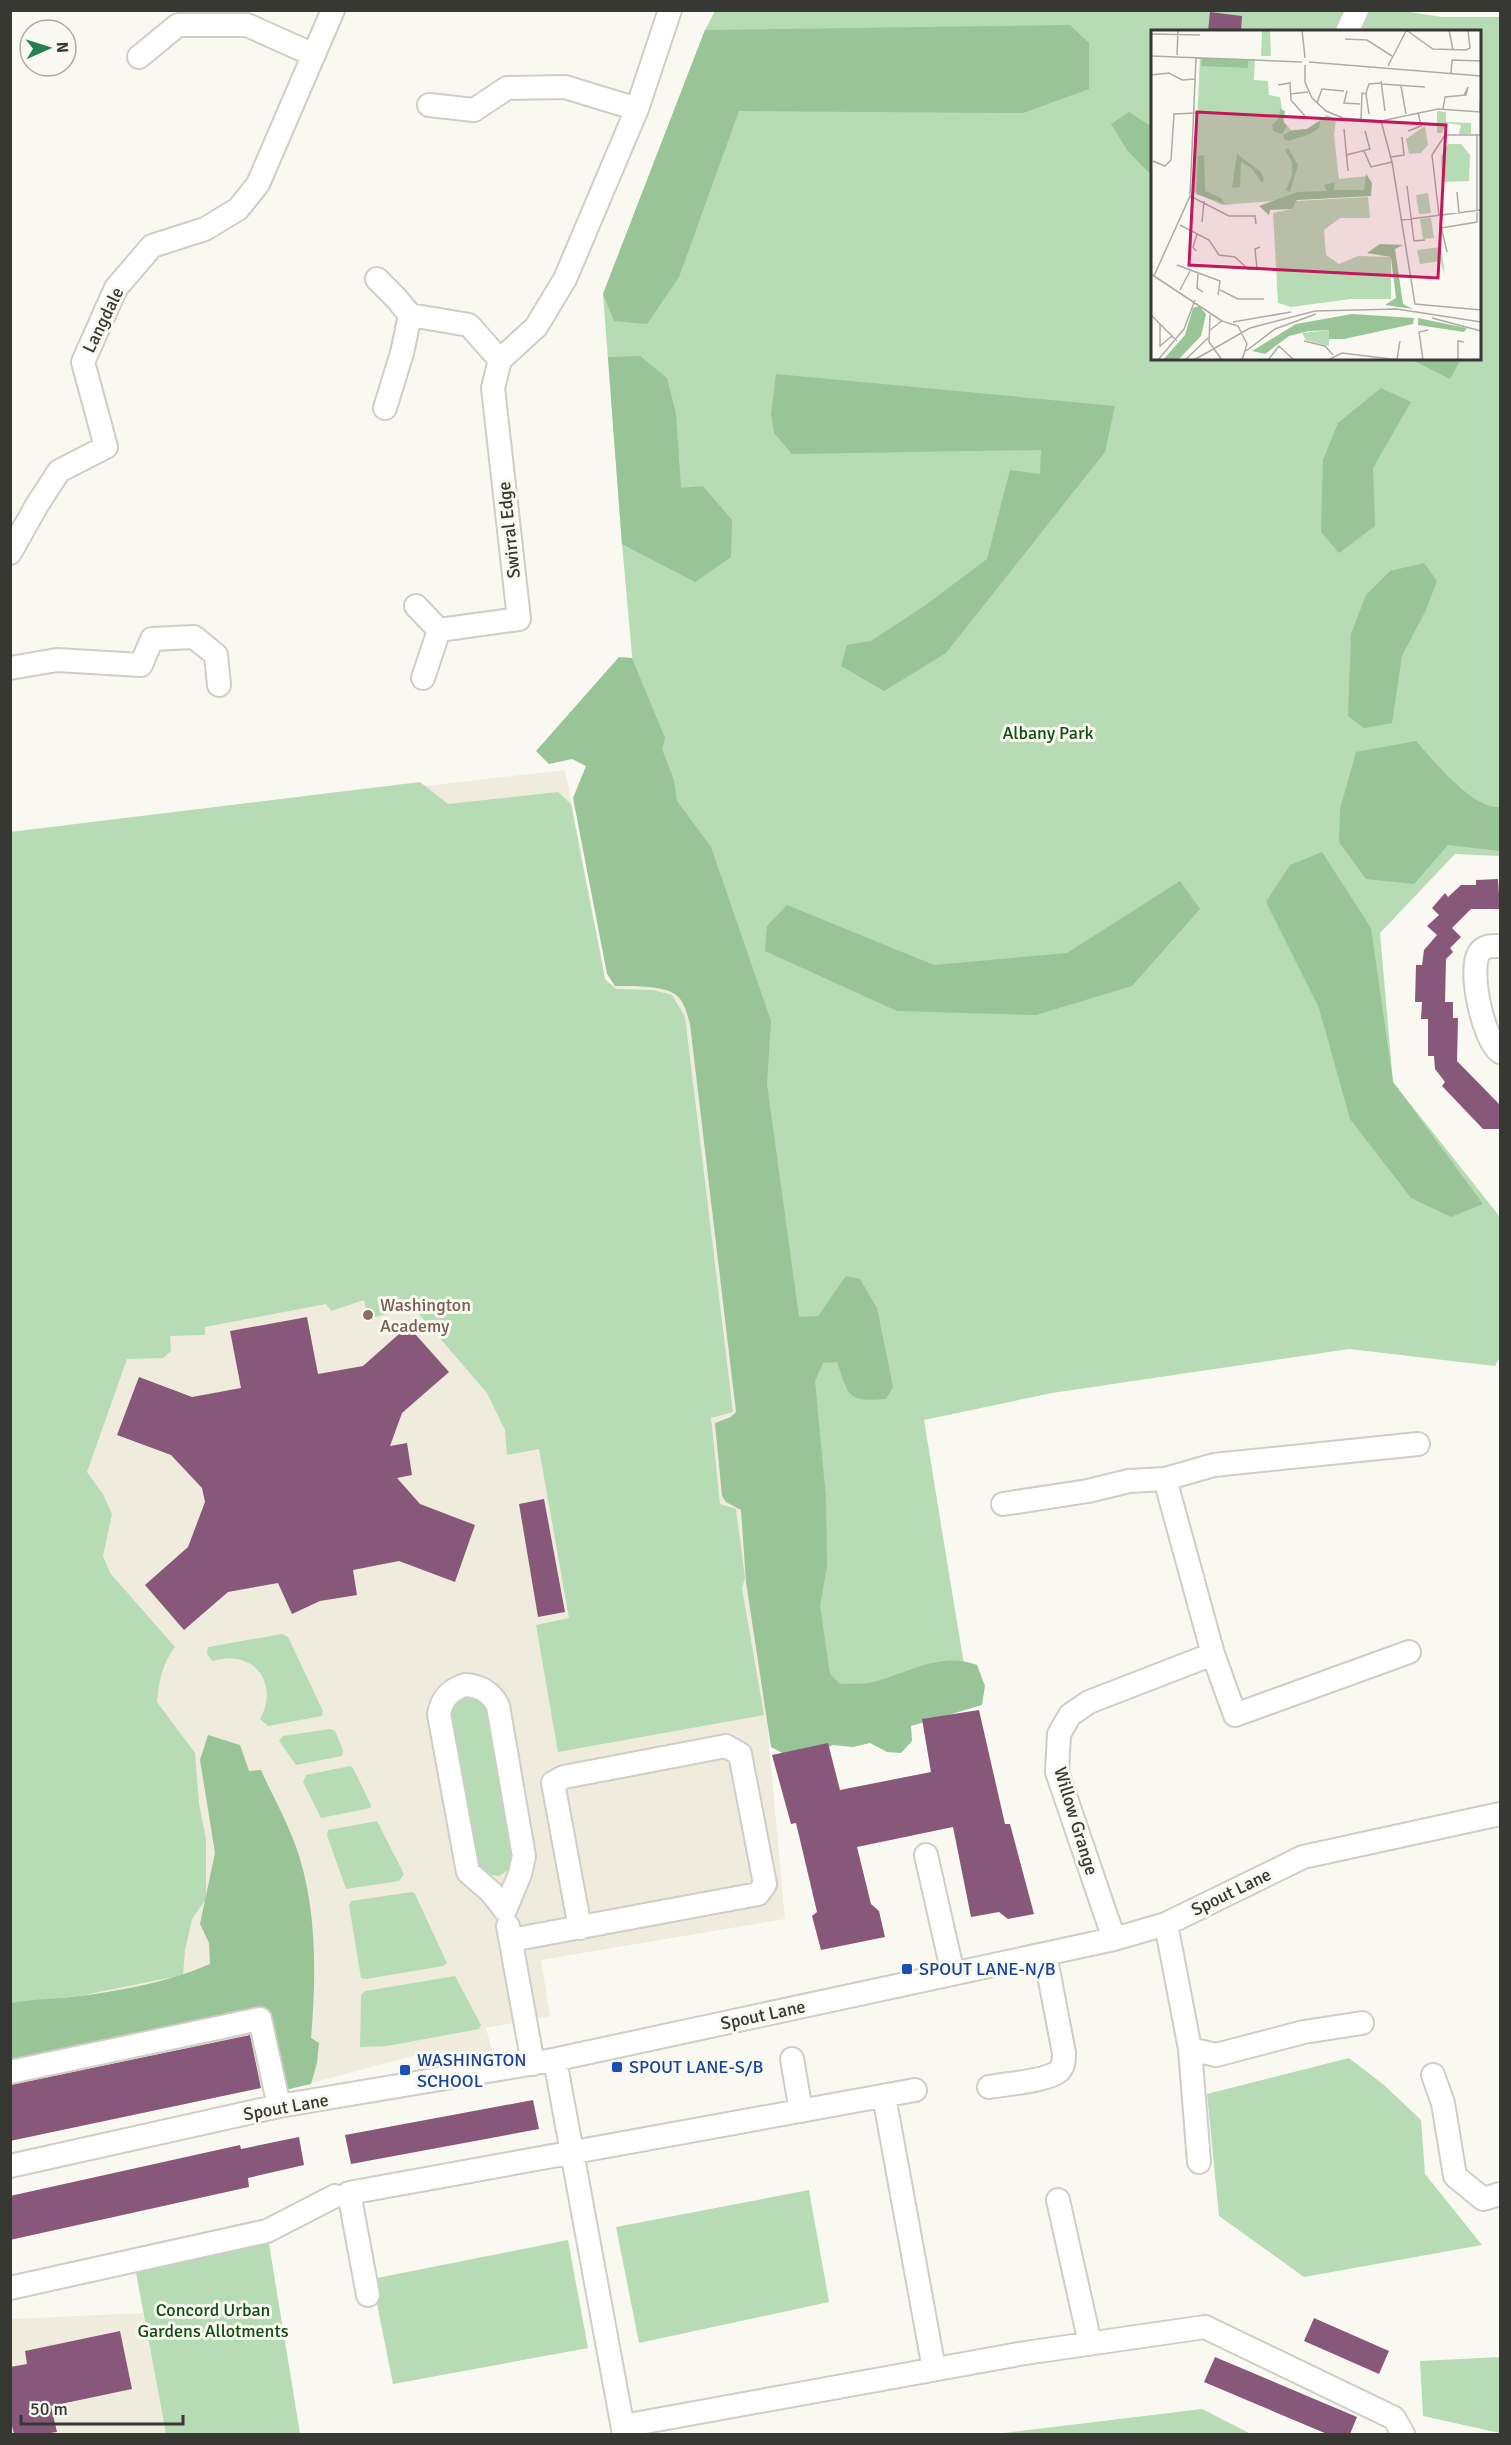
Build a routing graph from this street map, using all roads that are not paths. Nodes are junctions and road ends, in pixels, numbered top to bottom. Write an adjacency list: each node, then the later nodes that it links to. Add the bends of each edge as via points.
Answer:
1 (333, 10): 5 (street, Langdale)
2 (670, 10): 8 (street)
3 (1357, 10): 4 (street)
4 (1348, 30)
5 (314, 55): 6 (street, via 247,25 178,25); 13 (street, Langdale, via 258,184 238,209 205,228 152,246 116,288 83,362 106,447 59,471)
6 (139, 57)
7 (429, 105): 8 (street, via 474,110 507,87 565,87)
8 (637, 109): 11 (street, via 565,279 536,327)
9 (377, 279): 10 (street)
10 (410, 315): 11 (street, via 469,325); 12 (street)
11 (500, 360): 15 (street, Swirral Edge, via 493,388 519,619)
12 (386, 408)
13 (10, 553)
14 (416, 606): 15 (street)
15 (439, 630): 17 (street)
16 (10, 668): 18 (street, via 57,660 141,664 152,639 194,637 216,655)
17 (423, 678)
18 (219, 685)
19 (1500, 946): 20 (street, via 1488,946 1479,953 1475,982 1491,1041)
20 (1500, 1052)
21 (1419, 1444): 22 (street, via 1214,1465)
22 (1165, 1479): 23 (street, via 1129,1481); 25 (street)
23 (1003, 1504)
24 (1409, 1652): 25 (street, via 1235,1715)
25 (1213, 1654): 31 (street, Willow Grange, via 1089,1702 1070,1715 1059,1734 1057,1772)
26 (1500, 1814): 29 (street, Spout Lane, via 1303,1857)
27 (926, 1855): 34 (street)
28 (506, 1910): 28 (street, via 524,1856 498,1706 482,1688 465,1685 444,1698 439,1714 441,1725 468,1872); 32 (street)
29 (1166, 1924): 31 (street, Spout Lane); 36 (street)
30 (580, 1928): 30 (street, via 553,1783 564,1777 726,1746 740,1754 765,1884 758,1894); 32 (street)
31 (1114, 1939): 33 (street, Spout Lane)
32 (511, 1940): 39 (street)
33 (1045, 1954): 34 (street, Spout Lane); 42 (street, via 1063,2064 1058,2072 1047,2077)
34 (954, 1974): 38 (street, Spout Lane)
35 (1362, 2024): 36 (street, via 1304,2032 1215,2055)
36 (1190, 2049): 48 (street)
37 (792, 2059): 46 (street)
38 (555, 2060): 39 (street, Spout Lane); 47 (street)
39 (533, 2064): 45 (street, Spout Lane)
40 (10, 2072): 45 (street, via 260,2019)
41 (1434, 2075): 50 (street, via 1443,2103 1455,2176 1483,2199)
42 (989, 2087)
43 (915, 2090): 44 (street)
44 (884, 2096): 46 (street); 56 (street)
45 (279, 2106): 49 (street, Spout Lane)
46 (801, 2111): 47 (street)
47 (572, 2152): 54 (street, via 348,2193); 57 (street)
48 (1199, 2162)
49 (10, 2166)
50 (1500, 2194)
51 (335, 2196): 53 (street, via 267,2231)
52 (1058, 2200): 55 (street)
53 (10, 2288)
54 (368, 2295)
55 (1090, 2343): 56 (street); 58 (street, via 1205,2327 1394,2418)
56 (934, 2369): 57 (street)
57 (623, 2430)
58 (1403, 2434)

